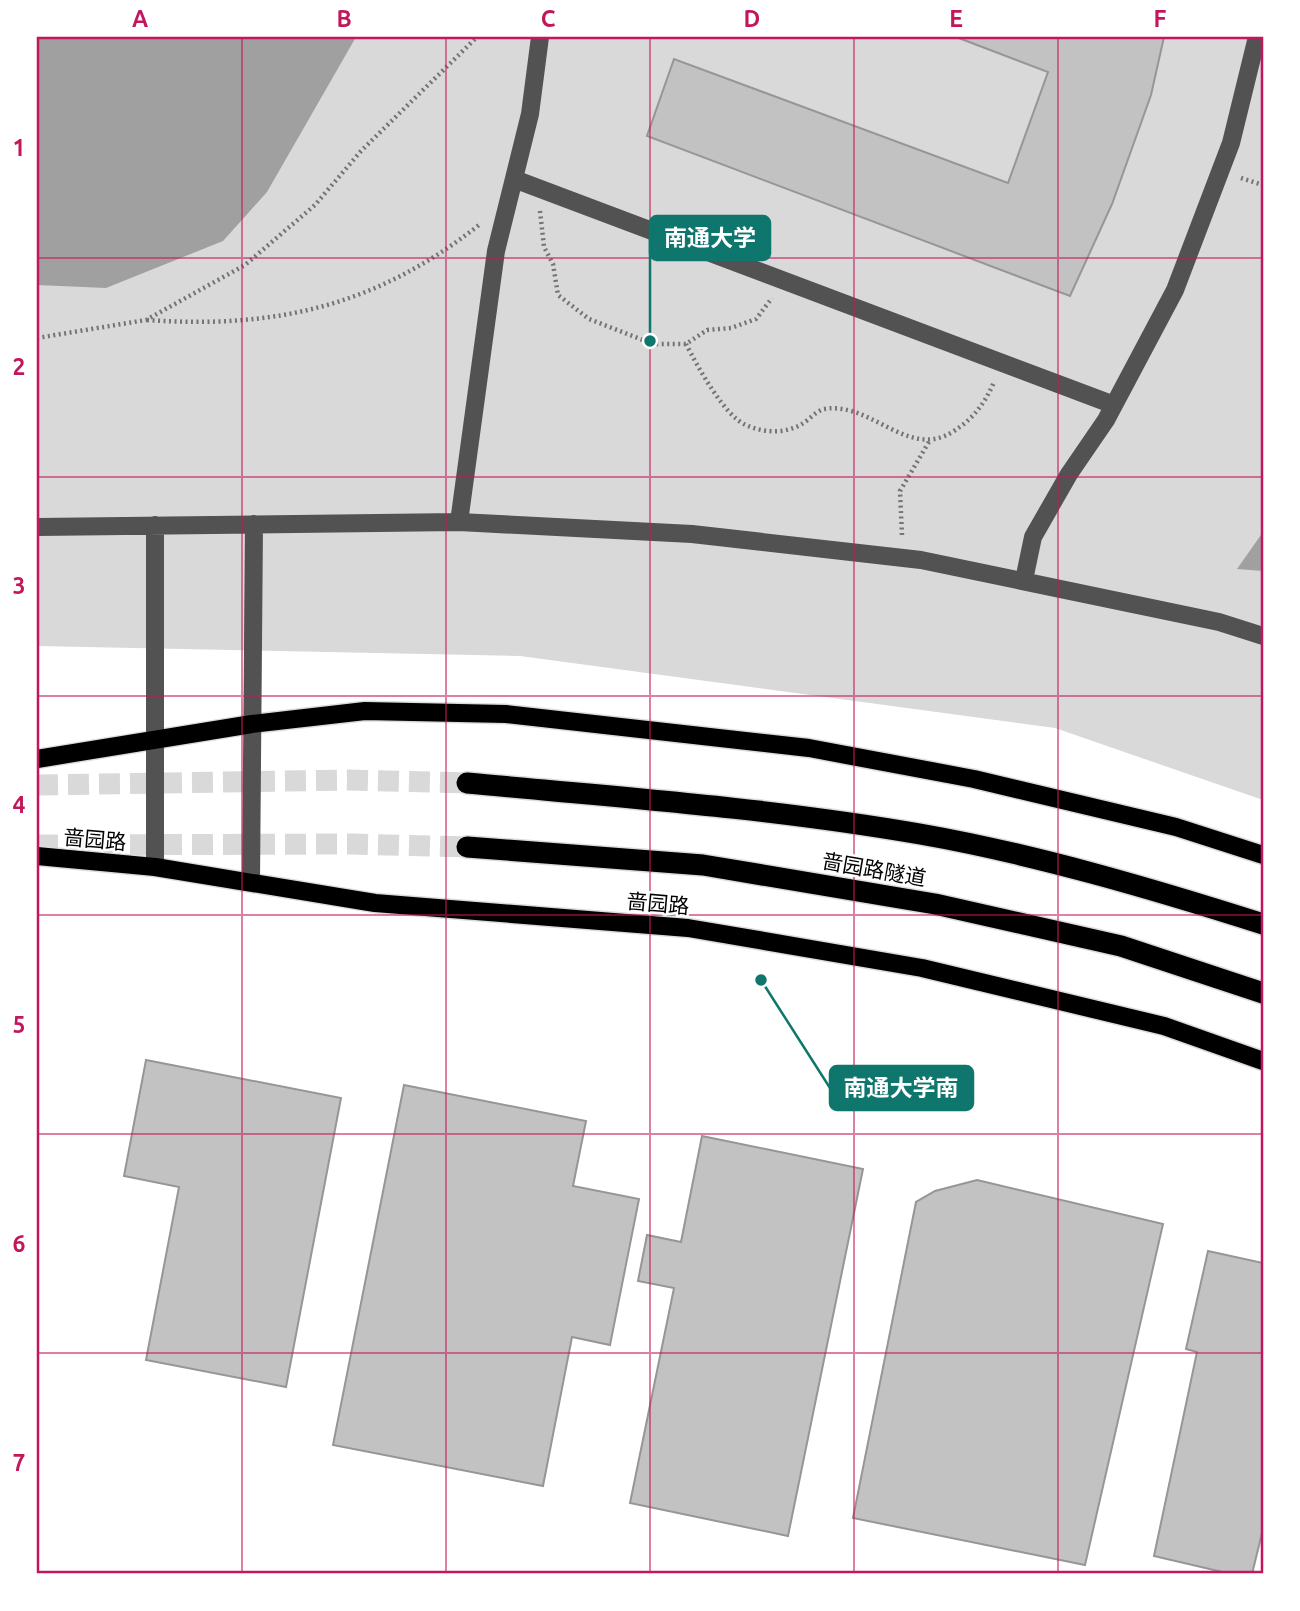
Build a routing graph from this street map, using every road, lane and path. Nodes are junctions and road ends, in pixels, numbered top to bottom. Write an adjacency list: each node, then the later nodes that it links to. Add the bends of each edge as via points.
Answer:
1 (477, 37): 8 (path, via 361,151 315,205 245,265)
2 (540, 37): 4 (street, via 530,114)
3 (1257, 37): 12 (street, via 1231,144 1175,290)
4 (514, 180): 5 (street); 6 (street)
5 (538, 189): 7 (street); 10 (path, via 544,247 553,264 558,295 589,319 653,344)
6 (502, 227): 8 (path, via 480,225 404,275 361,295 272,319 207,324); 14 (street)
7 (785, 281): 10 (path, via 756,319 708,330); 11 (street)
8 (146, 320): 9 (path)
9 (37, 338)
10 (686, 344): 13 (path, via 709,385 743,424 769,432 800,425 822,409 850,410 910,438)
11 (1002, 363): 12 (street); 13 (path, via 985,403 965,424 939,441)
12 (1114, 405): 19 (street, via 1033,537)
13 (930, 440): 18 (path, via 900,491)
14 (459, 522): 15 (street); 18 (street, via 692,534)
15 (254, 524): 16 (street); 21 (street)
16 (155, 525): 17 (street); 22 (street)
17 (37, 527)
18 (904, 558): 19 (street)
19 (1024, 580): 20 (street, via 1219,622)
20 (1263, 636)
21 (252, 724): 22 (main road); 26 (main road, via 365,711 506,714 809,748 974,779 1177,827); 29 (street)
22 (157, 741): 23 (main road); 28 (street)
23 (37, 759)
24 (467, 783): 30 (highway, 啬园路隧道, via 713,805 921,834 1143,886)
25 (467, 847): 31 (highway, 啬园路隧道, via 704,865 934,904 1121,946)
26 (1263, 855)
27 (37, 856): 28 (main road, 啬园路)
28 (155, 867): 29 (main road, 啬园路)
29 (251, 883): 32 (main road, 啬园路, via 375,903 688,928 922,968 1164,1026)
30 (1263, 924)
31 (1263, 992)
32 (1263, 1061)

